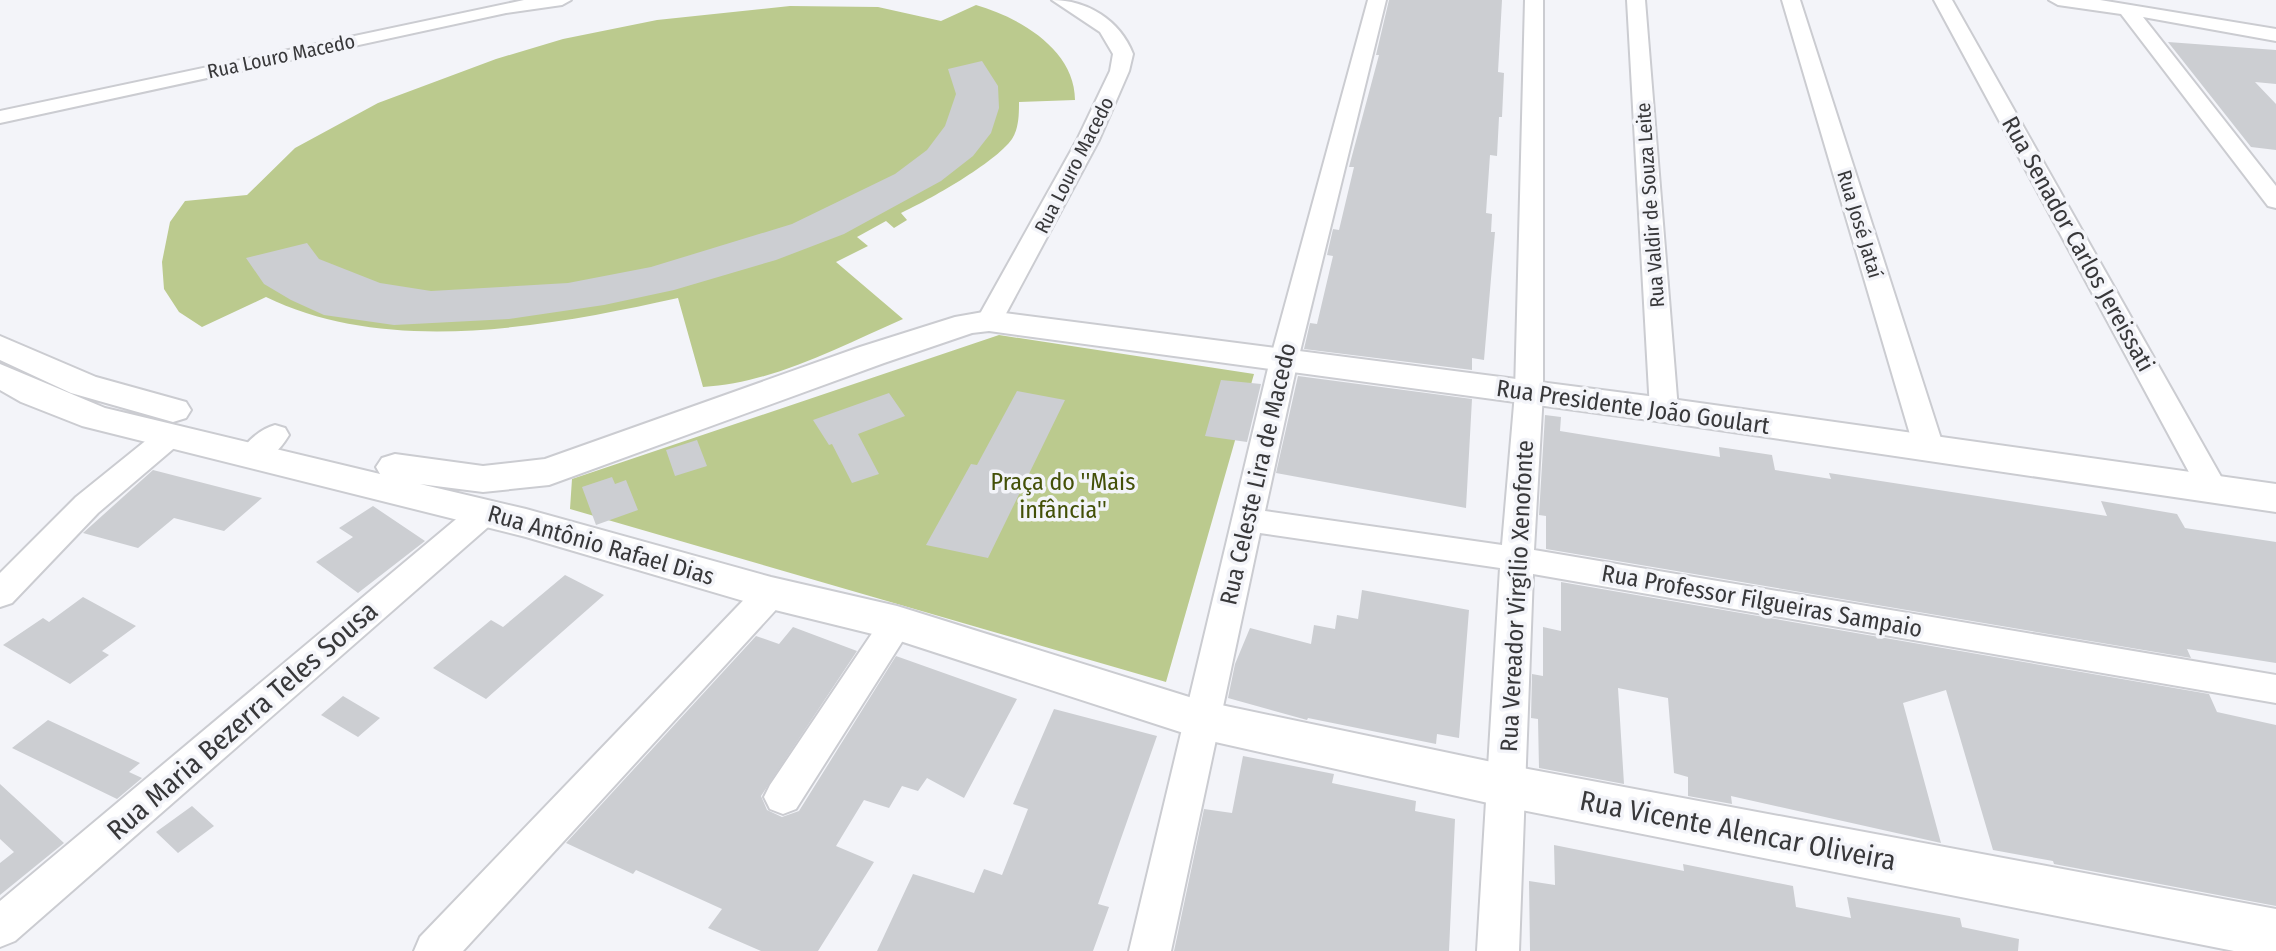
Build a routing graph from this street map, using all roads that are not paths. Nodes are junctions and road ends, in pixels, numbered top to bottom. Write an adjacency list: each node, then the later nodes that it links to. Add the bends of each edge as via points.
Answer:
1 (506, 0): 13 (street, Rua Louro Macedo)
2 (562, 0): 14 (street, Rua Louro Macedo)
3 (1061, 0): 10 (street, Rua Louro Macedo)
4 (1377, 0): 18 (street, Rua Celeste Lira de Macedo)
5 (1534, 0): 20 (street, Rua Vereador Virgílio Xenofonte)
6 (1636, 0): 21 (street, Rua Valdir de Souza Leite)
7 (1791, 0): 24 (street, Rua José Jataí)
8 (1943, 0): 26 (street, Rua Senador Carlos Jereissati)
9 (2058, 0): 11 (street)
10 (1088, 7): 16 (street, Rua Louro Macedo, via 1120,44 1124,59 1119,76 1017,277)
11 (2127, 9): 12 (street); 15 (street)
12 (2276, 35)
13 (0, 107)
14 (0, 117)
15 (2276, 201)
16 (989, 321): 18 (street, Rua Presidente João Goulart); 25 (street, Rua Antônio Rafael Dias, via 858,360)
17 (0, 346): 23 (street, Rua Antônio Rafael Dias, via 76,382)
18 (1284, 360): 20 (street, Rua Presidente João Goulart); 29 (street, Rua Celeste Lira de Macedo)
19 (0, 375): 22 (street, Rua Antônio Rafael Dias, via 95,418)
20 (1529, 393): 21 (street, Rua Presidente João Goulart); 31 (street, Rua Vereador Virgílio Xenofonte)
21 (1664, 410): 24 (street, Rua Presidente João Goulart)
22 (169, 437): 23 (street, Rua Antônio Rafael Dias); 33 (street, via 87,505)
23 (264, 445): 25 (street, Rua Antônio Rafael Dias, via 449,476 483,479); 28 (street, Rua Antônio Rafael Dias)
24 (1929, 448): 26 (street, Rua Presidente João Goulart)
25 (549, 472): 30 (street, via 519,496)
26 (2213, 489): 27 (street, Rua Presidente João Goulart)
27 (2276, 498)
28 (484, 513): 30 (street, Rua Antônio Rafael Dias); 39 (street, Rua Maria Bezerra Teles Sousa)
29 (1247, 520): 31 (street, Rua Professor Filgueiras Sampaio); 36 (street, Rua Celeste Lira de Macedo)
30 (526, 523): 32 (street, Rua Antônio Rafael Dias)
31 (1517, 559): 35 (street, Rua Professor Filgueiras Sampaio); 37 (street, Rua Vereador Virgílio Xenofonte)
32 (771, 593): 34 (street, Rua Antônio Rafael Dias); 41 (street)
33 (0, 594)
34 (897, 623): 36 (street, Rua Antônio Rafael Dias); 38 (street)
35 (2276, 689)
36 (1202, 720): 37 (street, Rua Vicente Alencar Oliveira); 42 (street, Rua Celeste Lira de Macedo)
37 (1506, 786): 40 (street, Rua Vicente Alencar Oliveira); 43 (street, Rua Vereador Virgílio Xenofonte)
38 (783, 797)
39 (0, 927)
40 (2276, 934)
41 (435, 951)
42 (1150, 951)
43 (1498, 951)

